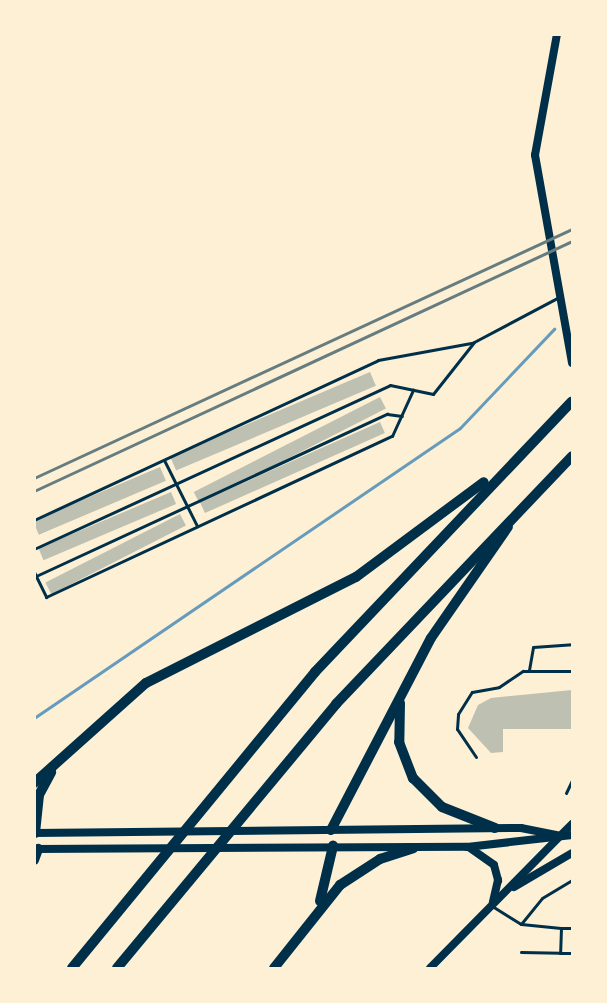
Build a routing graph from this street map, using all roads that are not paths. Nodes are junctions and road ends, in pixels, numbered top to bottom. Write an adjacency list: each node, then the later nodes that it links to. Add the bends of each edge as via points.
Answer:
1 (557, 34): 2 (main road, via 535,155)
2 (560, 297): 3 (lane); 4 (main road)
3 (474, 342): 5 (lane, via 433,394); 10 (lane, via 378,360)
4 (573, 363)
5 (413, 390): 7 (lane); 11 (lane, via 390,385)
6 (573, 401): 8 (highway)
7 (402, 417): 12 (lane, via 387,414); 15 (lane, via 392,436)
8 (521, 452): 23 (highway, via 376,565 146,683 111,708); 48 (highway, via 315,672)
9 (572, 457): 13 (highway)
10 (164, 460): 11 (lane); 14 (lane)
11 (176, 485): 12 (lane); 16 (lane)
12 (186, 506): 15 (lane); 17 (lane)
13 (523, 506): 21 (highway, via 446,615); 49 (highway, via 329,712)
14 (34, 520)
15 (197, 526): 17 (lane, via 46,597)
16 (34, 549)
17 (35, 574)
18 (573, 644): 19 (lane, via 533,647)
19 (529, 670): 20 (lane); 22 (lane, via 499,687 478,688 465,699 457,729)
20 (573, 671)
21 (403, 690): 28 (highway, via 399,742 413,778 442,807); 29 (highway)
22 (476, 756)
23 (56, 764): 25 (highway); 30 (highway, via 39,795)
24 (573, 780): 26 (lane)
25 (34, 783)
26 (566, 793)
27 (573, 824): 32 (main road)
28 (495, 828): 29 (main road); 32 (main road)
29 (331, 830): 30 (main road); 33 (main road)
30 (35, 833): 36 (main road)
31 (573, 835): 32 (main road)
32 (560, 836): 34 (main road); 39 (main road)
33 (333, 846): 35 (main road); 36 (main road); 41 (highway, via 328,880)
34 (467, 847): 35 (main road); 40 (main road, via 494,865 498,888)
35 (413, 848): 41 (highway, via 366,866)
36 (36, 853)
37 (573, 853): 39 (main road)
38 (573, 880): 42 (lane, via 542,898)
39 (503, 893): 40 (main road)
40 (491, 905): 42 (lane); 51 (main road)
41 (316, 909): 50 (highway)
42 (521, 924): 43 (lane)
43 (561, 928): 44 (lane); 46 (lane)
44 (573, 928)
45 (521, 952): 46 (lane)
46 (560, 953): 47 (lane)
47 (573, 953)
48 (72, 969)
49 (117, 969)
50 (274, 969)
51 (430, 969)

